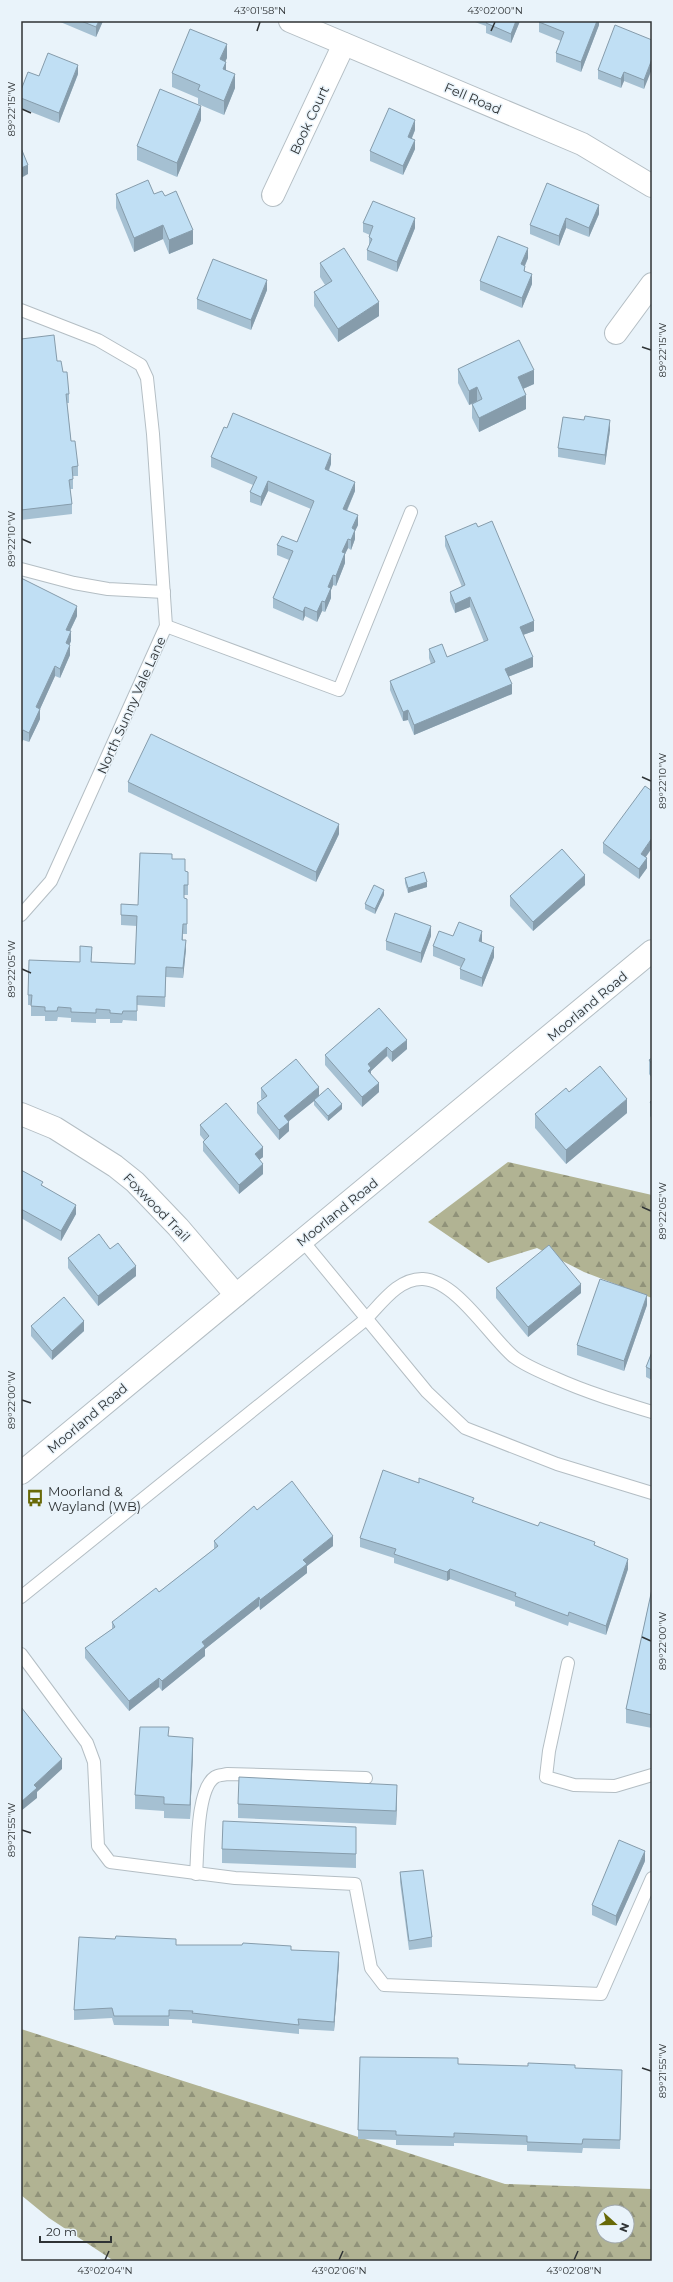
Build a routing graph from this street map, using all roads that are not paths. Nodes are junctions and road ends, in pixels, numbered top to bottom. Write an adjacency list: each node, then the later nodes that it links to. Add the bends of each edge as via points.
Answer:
1 (290, 21): 2 (street, Fell Road)
2 (344, 44): 3 (street, Fell Road, via 582,144); 4 (street, Book Court)
3 (652, 186)
4 (273, 195)
5 (652, 284): 7 (street)
6 (21, 310): 10 (lane, North Sunny Vale Lane, via 98,340 141,365 147,378 154,434)
7 (616, 333)
8 (411, 512): 11 (lane, via 339,690)
9 (21, 569): 10 (lane, via 108,589)
10 (164, 592): 11 (lane, North Sunny Vale Lane)
11 (166, 626): 12 (lane, North Sunny Vale Lane, via 51,881)
12 (21, 915)
13 (652, 951): 15 (street, Moorland Road)
14 (21, 1114): 16 (street, Foxwood Trail, via 55,1128 116,1166 178,1227)
15 (302, 1240): 16 (street, Moorland Road); 17 (lane)
16 (236, 1295): 19 (street, Moorland Road)
17 (365, 1320): 18 (lane, via 396,1289 410,1281 424,1279 446,1288 472,1310 514,1357 533,1369 590,1393); 20 (lane, via 427,1392 465,1428 557,1464); 21 (lane)
18 (652, 1412)
19 (21, 1473)
20 (652, 1493)
21 (21, 1597)
22 (21, 1654): 26 (lane, via 87,1743 94,1762 98,1846 110,1862)
23 (568, 1663): 24 (lane, via 546,1777 574,1785 615,1786)
24 (652, 1775)
25 (366, 1778): 26 (lane, via 227,1774 215,1777 207,1786 202,1800)
26 (196, 1874): 27 (lane, via 355,1884 371,1968 384,1985 602,1994)
27 (652, 1878)

